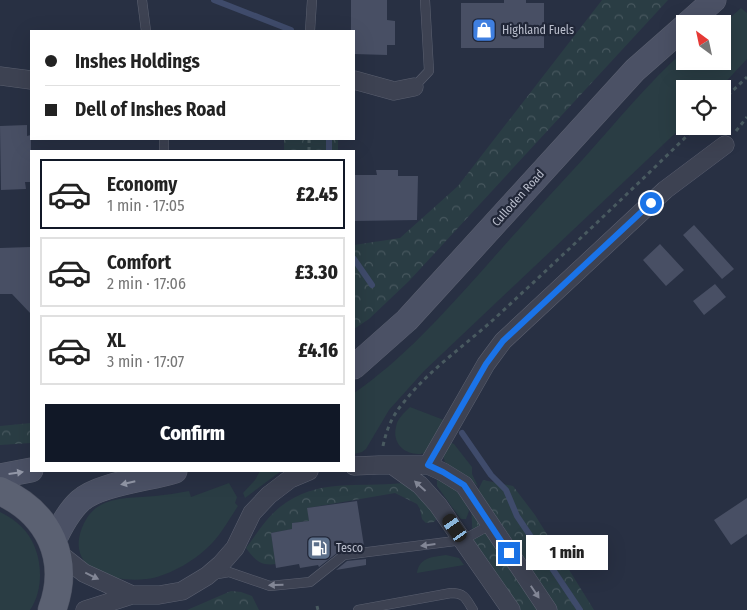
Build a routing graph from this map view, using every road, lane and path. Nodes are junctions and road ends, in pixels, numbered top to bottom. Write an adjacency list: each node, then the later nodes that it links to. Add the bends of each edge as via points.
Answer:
1 (142, 0): 6 (lane)
2 (312, 0): 7 (lane)
3 (425, 0): 13 (lane, via 429,71)
4 (714, 0): 5 (main road, Culloden Road)
5 (697, 15)
6 (146, 30)
7 (310, 30)
8 (676, 34): 17 (main road, Culloden Road, via 635,70 406,320)
9 (0, 76): 11 (street)
10 (747, 77): 14 (path)
11 (30, 80)
12 (355, 80): 13 (street, via 394,91)
13 (414, 87)
14 (731, 92)
15 (688, 135): 18 (path, via 404,401 388,425)
16 (725, 145): 19 (street, via 665,190 503,341 486,364)
17 (355, 366)
18 (385, 465): 19 (street); 20 (street); 27 (street, one-way to 18, via 420,485)
19 (428, 465): 26 (street, via 464,485)
20 (355, 466)
21 (30, 470): 24 (main road, one-way to 21)
22 (171, 472): 28 (main road, one-way to 28, via 95,492 81,500 64,520)
23 (307, 472): 29 (street, via 290,480 252,513 235,548)
24 (0, 476)
25 (0, 491): 28 (main road, via 27,508 41,522)
26 (490, 525): 27 (lane); 36 (street, one-way to 36)
27 (464, 540): 29 (lane, one-way to 29, via 344,555 310,582 270,586 228,572); 35 (street)
28 (54, 547): 30 (street, one-way to 30, via 84,573); 31 (main road, via 59,568)
29 (207, 576): 30 (street, via 182,591)
30 (132, 595): 32 (street)
31 (52, 610)
32 (85, 610)
33 (358, 610): 34 (lane, via 460,593)
34 (473, 610)
35 (511, 610)
36 (548, 610)

